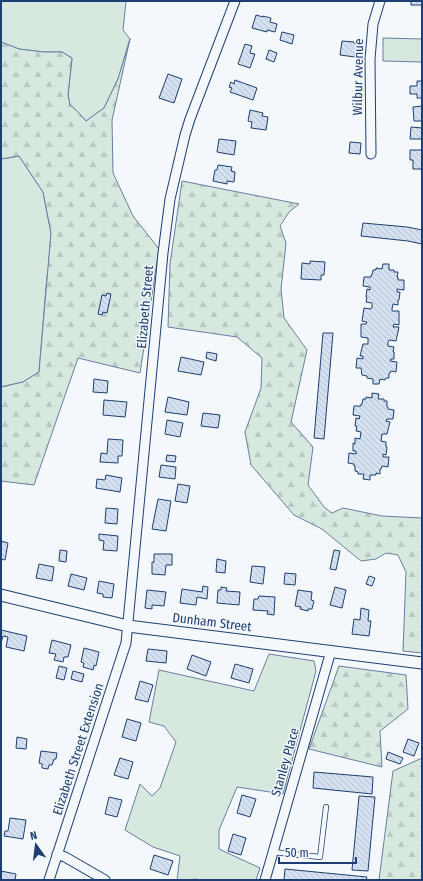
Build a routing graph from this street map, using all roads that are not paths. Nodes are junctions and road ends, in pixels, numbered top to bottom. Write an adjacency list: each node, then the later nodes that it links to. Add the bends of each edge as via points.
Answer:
1 (234, 1): 5 (street, Elizabeth Street, via 187,130 168,210)
2 (380, 1): 3 (street, Wilbur Avenue, via 373,24 370,54)
3 (371, 154)
4 (1, 595): 5 (street, Dunham Street)
5 (128, 626): 6 (street, Dunham Street); 10 (street, Elizabeth Street Extension, via 124,650)
6 (331, 651): 7 (street, Dunham Street); 9 (street, Stanley Place)
7 (422, 663)
8 (326, 807): 9 (lane, via 320,857)
9 (273, 852): 13 (street, Stanley Place)
10 (57, 854): 11 (street, Elizabeth Street Extension); 12 (street)
11 (49, 880)
12 (105, 880)
13 (265, 880)

